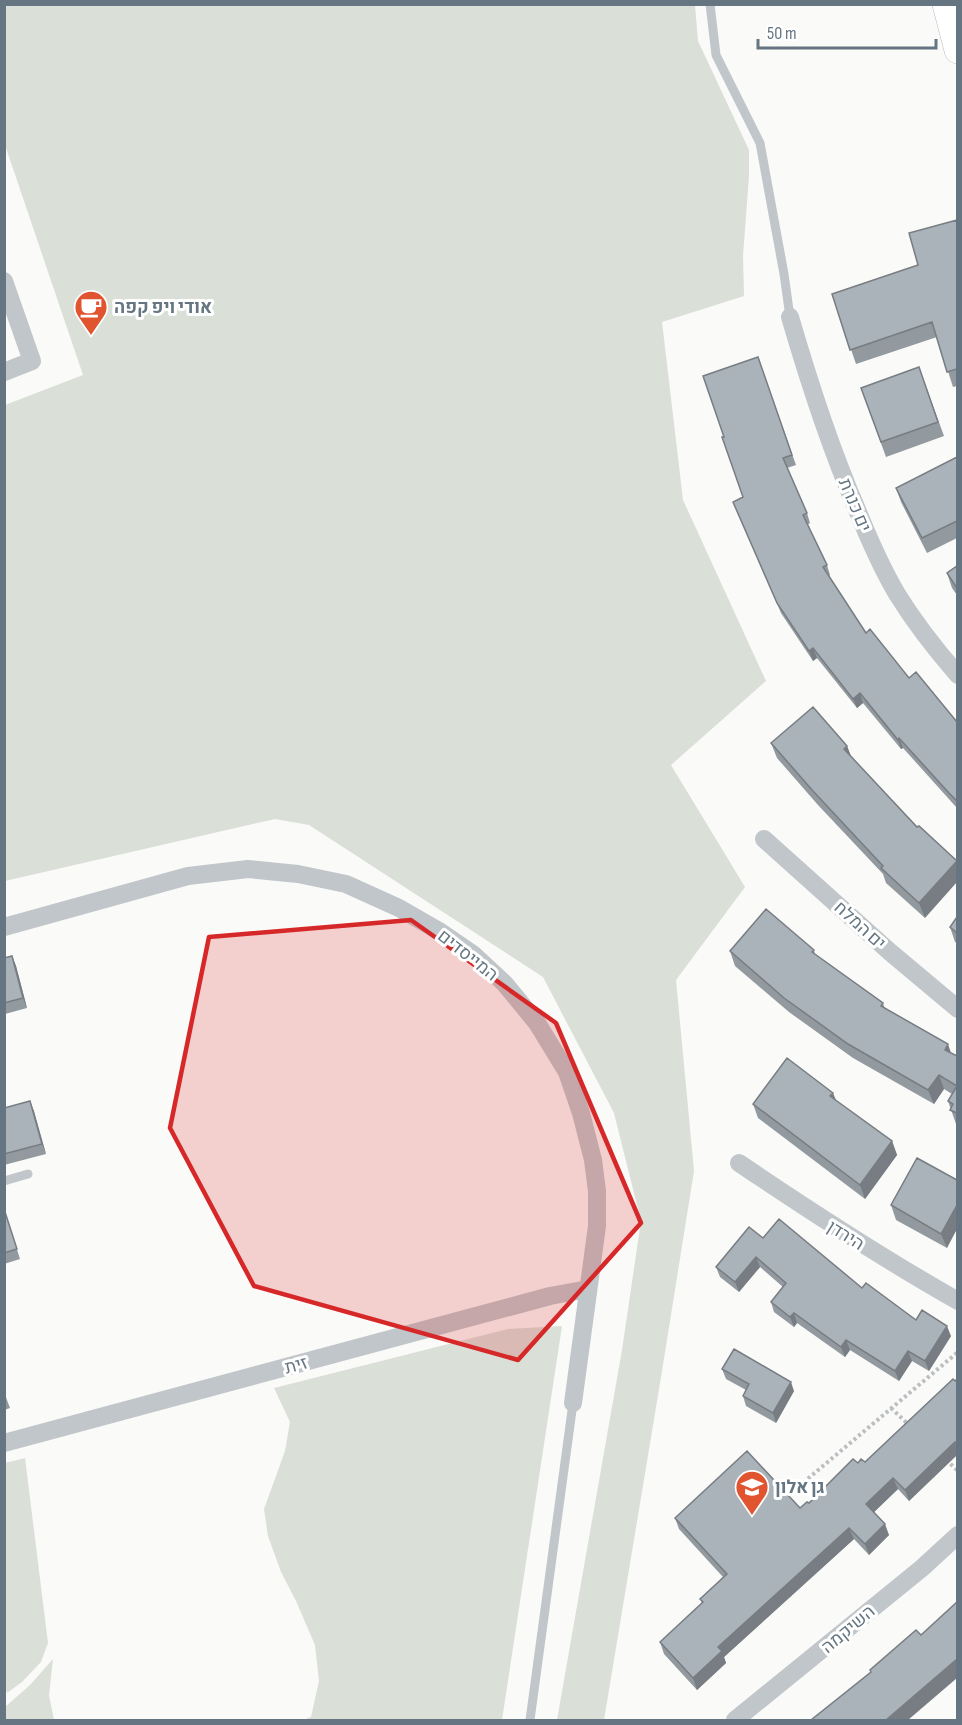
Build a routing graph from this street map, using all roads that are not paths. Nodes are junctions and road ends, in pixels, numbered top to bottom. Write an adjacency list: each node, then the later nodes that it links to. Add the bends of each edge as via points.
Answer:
1 (710, 4): 5 (lane, via 716,55 760,143)
2 (946, 4): 3 (street)
3 (957, 50)
4 (4, 281): 6 (street, via 32,361)
5 (790, 317): 7 (street, ים כנרת, via 812,394 868,537 897,594)
6 (4, 372)
7 (957, 675)
8 (764, 838): 10 (street, ים המלח)
9 (4, 927): 14 (street, המייסדים, via 188,876 249,869 346,884 439,931 506,984 537,1023 567,1072 593,1160 597,1191 597,1226)
10 (957, 1009)
11 (739, 1163): 15 (street, הירדן, via 833,1227)
12 (28, 1174): 13 (lane)
13 (4, 1181)
14 (588, 1289): 16 (street, המייסדים); 17 (street, זית)
15 (957, 1301)
16 (573, 1402): 19 (lane)
17 (4, 1443)
18 (957, 1535): 20 (street, השיקמה)
19 (530, 1720)
20 (735, 1720)

